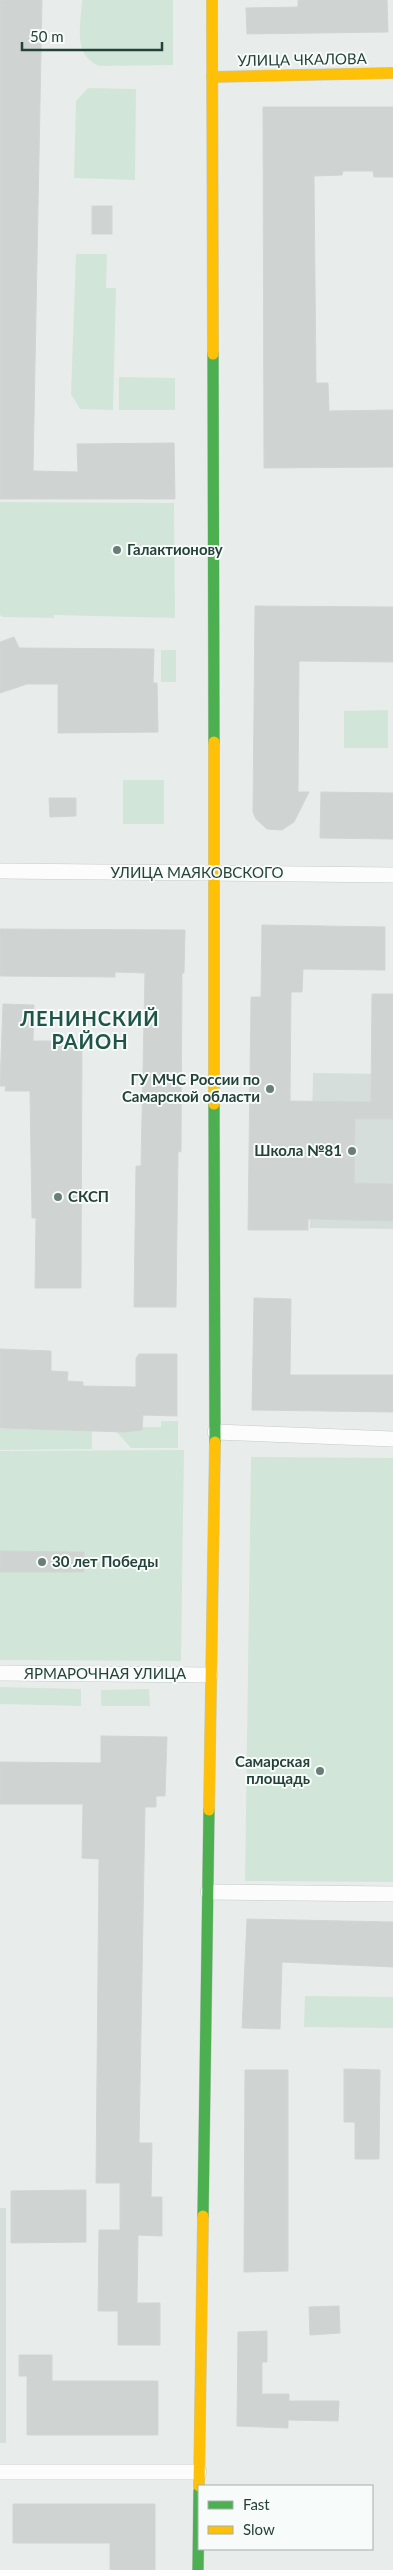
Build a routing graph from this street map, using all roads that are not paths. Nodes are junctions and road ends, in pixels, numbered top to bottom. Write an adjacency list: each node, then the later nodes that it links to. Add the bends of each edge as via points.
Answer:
1 (212, 0): 3 (street)
2 (393, 73): 3 (street, УЛИЦА ЧКАЛОВА)
3 (212, 77): 5 (street)
4 (0, 871): 5 (street, УЛИЦА МАЯКОВСКОГО)
5 (214, 873): 6 (street, УЛИЦА МАЯКОВСКОГО); 7 (street)
6 (393, 874)
7 (215, 1432): 8 (street); 10 (street)
8 (393, 1439)
9 (0, 1674): 10 (street, ЯРМАРОЧНАЯ УЛИЦА)
10 (210, 1675): 11 (street)
11 (208, 1892): 12 (street); 14 (street)
12 (393, 1894)
13 (0, 2472): 14 (street)
14 (199, 2479)
15 (198, 2550): 16 (street)
16 (198, 2570)

